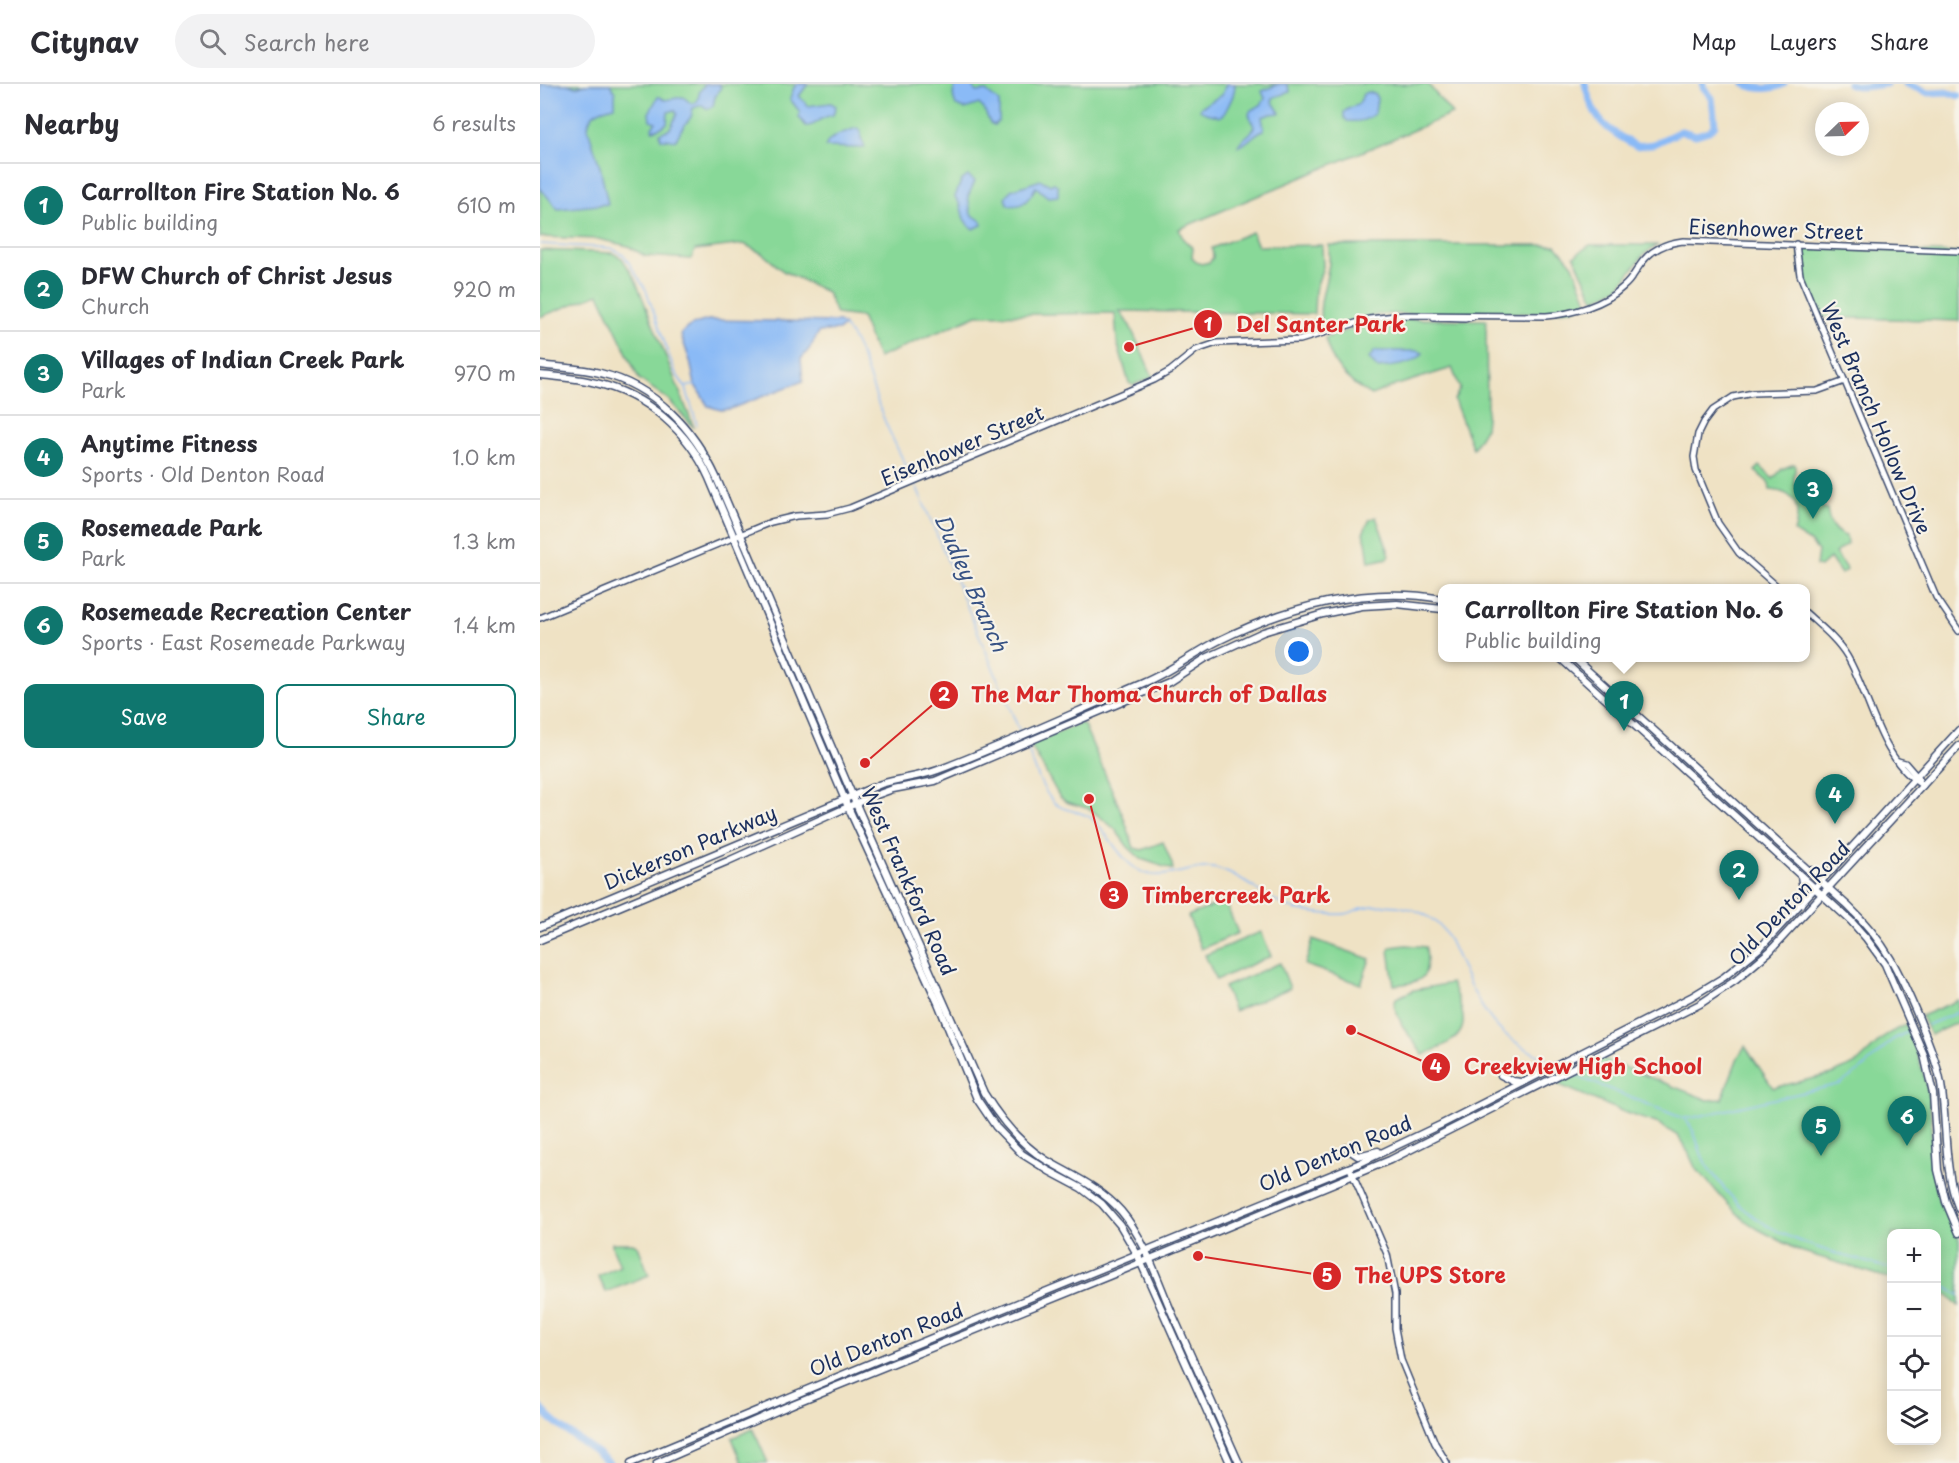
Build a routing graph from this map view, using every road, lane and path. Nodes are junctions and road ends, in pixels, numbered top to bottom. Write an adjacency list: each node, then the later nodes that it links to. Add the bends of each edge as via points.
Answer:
1 (1796, 244): 2 (street, Eisenhower Street); 5 (street, West Branch Hollow Drive, via 1800,275); 6 (street, Eisenhower Street, via 1690,240 1671,243 1648,255 1618,292 1582,309 1546,316 1369,319 1300,340 1210,345 1196,350 1154,380 903,487 839,512 785,518)
2 (1959, 251)
3 (540, 365): 6 (main road, West Frankford Road, via 607,375 664,405 699,444 711,464)
4 (540, 375): 7 (main road, West Frankford Road, via 607,386 662,415 682,434 704,466)
5 (1845, 381): 8 (street, via 1817,391 1733,396 1713,410 1698,434 1696,470 1718,523 1738,552); 13 (street, West Branch Hollow Drive, via 1936,597)
6 (741, 534): 7 (street, Eisenhower Street); 22 (main road, West Frankford Road)
7 (734, 537): 12 (street, Eisenhower Street); 24 (main road, West Frankford Road)
8 (1774, 584)
9 (1438, 599): 22 (main road, Dickerson Parkway, via 1354,597 1275,617 1219,640 1163,675 936,770)
10 (1438, 608): 25 (main road, Dickerson Parkway, via 1397,604 1362,606 1281,626 1217,652 1168,682 1037,739 935,781 893,789)
11 (1810, 617): 20 (street, via 1847,656 1887,745)
12 (540, 618)
13 (1959, 631)
14 (1566, 662): 17 (main road)
15 (1580, 662): 16 (main road)
16 (1625, 702): 17 (main road); 23 (main road)
17 (1619, 709): 26 (main road)
18 (1959, 730): 20 (main road, Old Denton Road)
19 (1959, 746): 21 (main road, Old Denton Road)
20 (1915, 778): 21 (street); 31 (main road, Old Denton Road)
21 (1923, 786): 35 (main road, Old Denton Road)
22 (852, 796): 24 (main road, Dickerson Parkway); 25 (main road, West Frankford Road)
23 (1728, 796): 26 (main road); 28 (main road)
24 (844, 799): 27 (main road, West Frankford Road); 38 (main road, Dickerson Parkway)
25 (856, 804): 27 (main road, Dickerson Parkway); 56 (main road, West Frankford Road, via 989,1101 1007,1127 1034,1151 1107,1197 1131,1225)
26 (1722, 804): 29 (main road)
27 (848, 807): 39 (main road, Dickerson Parkway); 57 (main road, West Frankford Road, via 987,1114 1028,1159 1102,1204)
28 (1771, 835): 29 (main road); 30 (main road)
29 (1764, 842): 32 (main road)
30 (1809, 870): 31 (main road); 33 (main road)
31 (1832, 870): 33 (main road, Old Denton Road)
32 (1801, 876): 34 (main road); 37 (main road)
33 (1821, 882): 34 (main road, Old Denton Road); 35 (main road)
34 (1815, 889): 36 (main road); 37 (main road, Old Denton Road)
35 (1828, 889): 36 (main road, Old Denton Road); 42 (main road, via 1871,930 1894,961)
36 (1822, 895): 41 (main road, Old Denton Road); 43 (main road, via 1866,938 1885,964)
37 (1801, 904): 40 (main road, Old Denton Road)
38 (540, 927)
39 (540, 940)
40 (1753, 955): 41 (main road); 44 (main road, Old Denton Road, via 1704,990)
41 (1759, 961): 45 (main road, Old Denton Road, via 1714,996)
42 (1908, 992): 43 (main road); 52 (main road, via 1940,1077 1948,1173)
43 (1899, 995): 55 (main road, via 1929,1070 1938,1170)
44 (1623, 1032): 45 (main road); 47 (main road, Old Denton Road)
45 (1626, 1040): 51 (main road, Old Denton Road)
46 (1501, 1075): 47 (main road)
47 (1522, 1082): 49 (main road, Old Denton Road)
48 (1346, 1148): 49 (main road, via 1358,1156)
49 (1385, 1152): 50 (main road, Old Denton Road)
50 (1350, 1168): 51 (street); 53 (main road, Old Denton Road)
51 (1353, 1175): 54 (main road, Old Denton Road); 68 (street, via 1387,1254 1401,1360)
52 (1959, 1209)
53 (1216, 1221): 54 (main road); 56 (main road, Old Denton Road)
54 (1220, 1230): 58 (main road, Old Denton Road)
55 (1959, 1233)
56 (1145, 1251): 57 (main road, Old Denton Road); 58 (main road, West Frankford Road)
57 (1137, 1254): 59 (main road, West Frankford Road); 60 (main road, Old Denton Road)
58 (1149, 1259): 59 (main road, Old Denton Road); 62 (main road, West Frankford Road)
59 (1140, 1263): 61 (main road, Old Denton Road); 63 (main road, West Frankford Road)
60 (1045, 1292): 61 (main road); 64 (main road, Old Denton Road)
61 (1049, 1301): 65 (main road, Old Denton Road)
62 (1172, 1312): 63 (main road); 67 (main road, West Frankford Road)
63 (1164, 1315): 66 (main road, West Frankford Road)
64 (631, 1463)
65 (657, 1463)
66 (1230, 1463)
67 (1239, 1463)
68 (1447, 1463)

